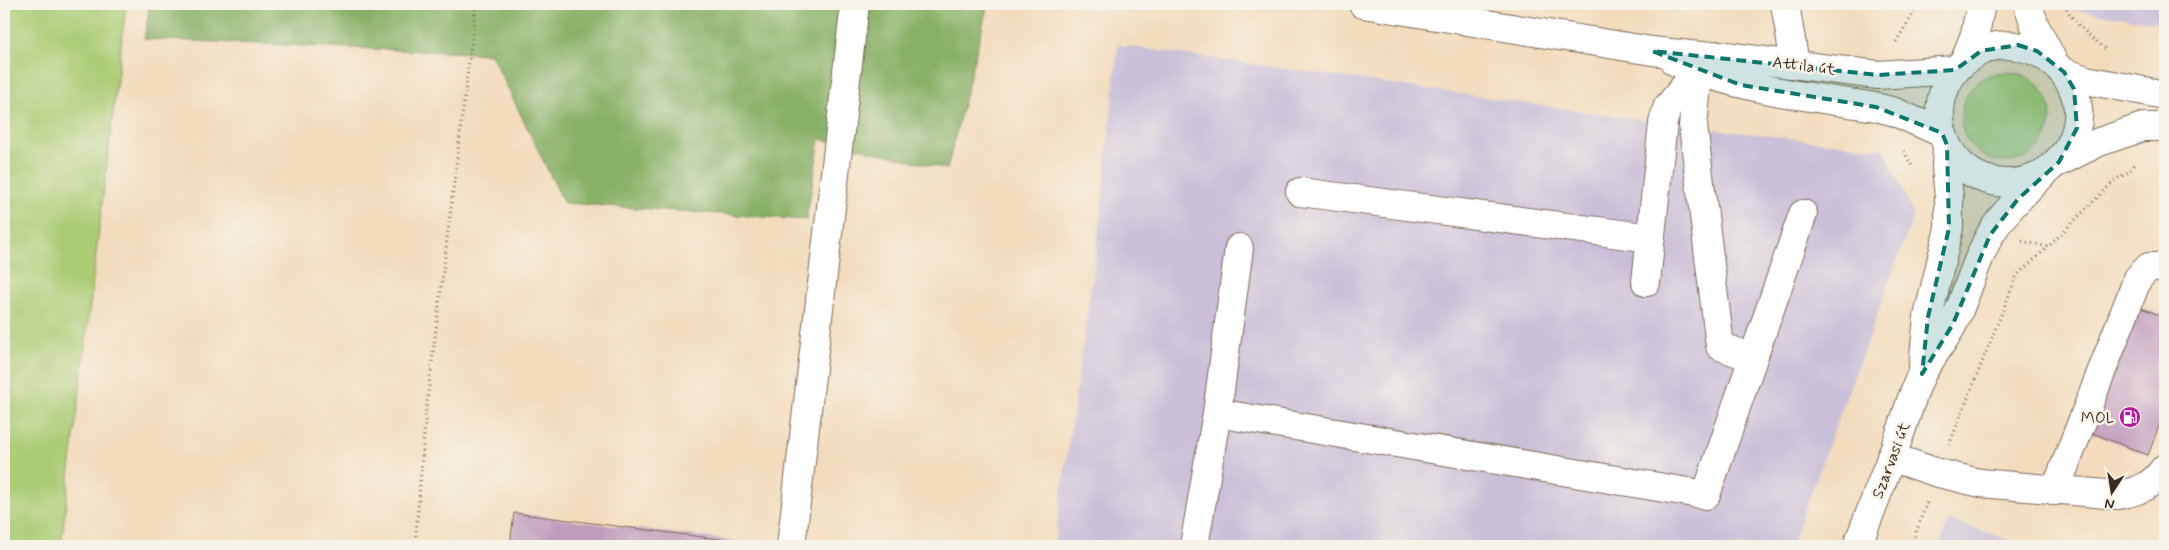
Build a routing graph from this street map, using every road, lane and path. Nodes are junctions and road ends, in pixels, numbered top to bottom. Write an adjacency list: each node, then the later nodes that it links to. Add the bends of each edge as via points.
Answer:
1 (476, 4): 31 (path, via 426,410)
2 (855, 4): 32 (main road)
3 (1363, 4): 9 (main road, Attila út, via 1652,51)
4 (1785, 4): 10 (main road)
5 (1981, 4): 11 (main road, via 1975,34)
6 (2028, 4): 12 (main road, via 2035,26)
7 (2064, 4): 8 (path, via 2081,28)
8 (2110, 52)
9 (1699, 63): 10 (main road, Attila út, via 1718,56); 15 (main road, Attila út, via 1741,85 1895,112); 19 (main road, via 1667,108); 24 (main road, via 1693,126 1720,346)
10 (1795, 64): 11 (main road, Attila út, via 1878,75)
11 (1960, 65): 12 (main road, via 1981,51 1999,46 2018,46 2037,51); 15 (main road, via 1946,84 1941,100)
12 (2058, 66): 13 (main road, via 2086,80); 16 (main road, via 2074,89 2078,108 2077,128 2070,146)
13 (2165, 95)
14 (2165, 127): 16 (main road, via 2143,127 2099,142)
15 (1944, 139): 16 (main road, via 1957,161 1989,181 2008,184 2026,181); 25 (main road, via 1949,228 1928,317)
16 (2051, 168): 25 (main road, via 2018,199 1990,235 1953,324)
17 (1300, 192): 19 (main road)
18 (1803, 214): 24 (main road)
19 (1651, 238): 23 (main road)
20 (2048, 247): 29 (path, via 2017,275)
21 (1239, 248): 26 (main road)
22 (2165, 267): 30 (main road, via 2149,267 2138,278)
23 (1646, 282)
24 (1753, 358): 26 (main road, via 1706,495)
25 (1922, 374): 27 (main road, Szarvasi út)
26 (1218, 413): 33 (main road)
27 (1891, 458): 29 (main road); 34 (main road, Szarvasi út)
28 (2165, 468): 30 (main road, via 2156,480 2139,491 2118,495)
29 (1938, 473): 30 (main road, via 1980,483); 35 (path)
30 (2055, 490)
31 (415, 546)
32 (790, 546)
33 (1194, 546)
34 (1857, 546)
35 (1911, 546)

